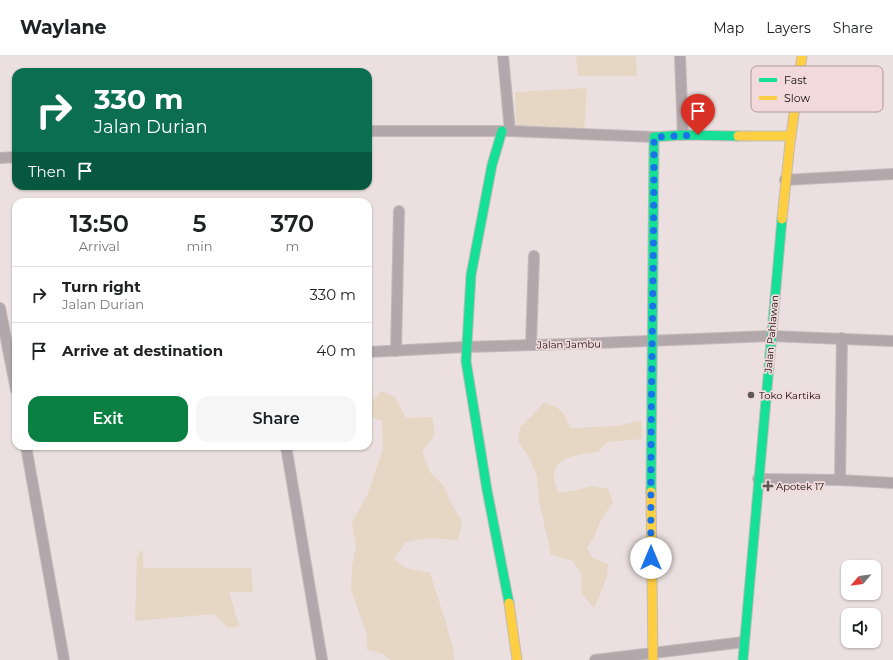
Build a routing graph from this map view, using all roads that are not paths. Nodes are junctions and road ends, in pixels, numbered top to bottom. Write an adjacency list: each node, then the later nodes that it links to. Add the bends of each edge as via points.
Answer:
1 (503, 56): 7 (street)
2 (680, 56): 8 (street)
3 (802, 56): 4 (street, Jalan Pahlawan)
4 (801, 66)
5 (794, 112): 9 (street, Jalan Pahlawan)
6 (372, 131): 7 (street)
7 (506, 131): 10 (street); 23 (street, via 492,165 484,201 471,275)
8 (683, 135): 9 (street); 10 (street)
9 (791, 136): 14 (street, Jalan Pahlawan)
10 (654, 137): 20 (street)
11 (12, 157): 12 (street)
12 (0, 158)
13 (893, 174): 14 (street)
14 (786, 180): 18 (street, Jalan Pahlawan)
15 (399, 211): 24 (street)
16 (534, 256): 22 (street)
17 (0, 308): 26 (street)
18 (771, 336): 19 (street, Jalan Jambu); 20 (street, Jalan Jambu); 29 (street, Jalan Pahlawan)
19 (842, 338): 21 (street, Jalan Jambu); 30 (street)
20 (652, 340): 22 (street, Jalan Jambu); 33 (street, via 650,451)
21 (893, 341)
22 (531, 344): 23 (street, Jalan Jambu)
23 (466, 347): 24 (street, Jalan Jambu); 36 (street, via 473,408)
24 (396, 351): 25 (street, Jalan Jambu)
25 (372, 352)
26 (12, 370)
27 (27, 450): 34 (street)
28 (287, 450): 35 (street)
29 (758, 479): 30 (street); 32 (street, Jalan Pahlawan)
30 (840, 480): 31 (street)
31 (893, 483)
32 (744, 642): 33 (street); 38 (street, Jalan Pahlawan)
33 (653, 656): 37 (street)
34 (64, 660)
35 (322, 660)
36 (517, 660)
37 (595, 660)
38 (743, 660)

